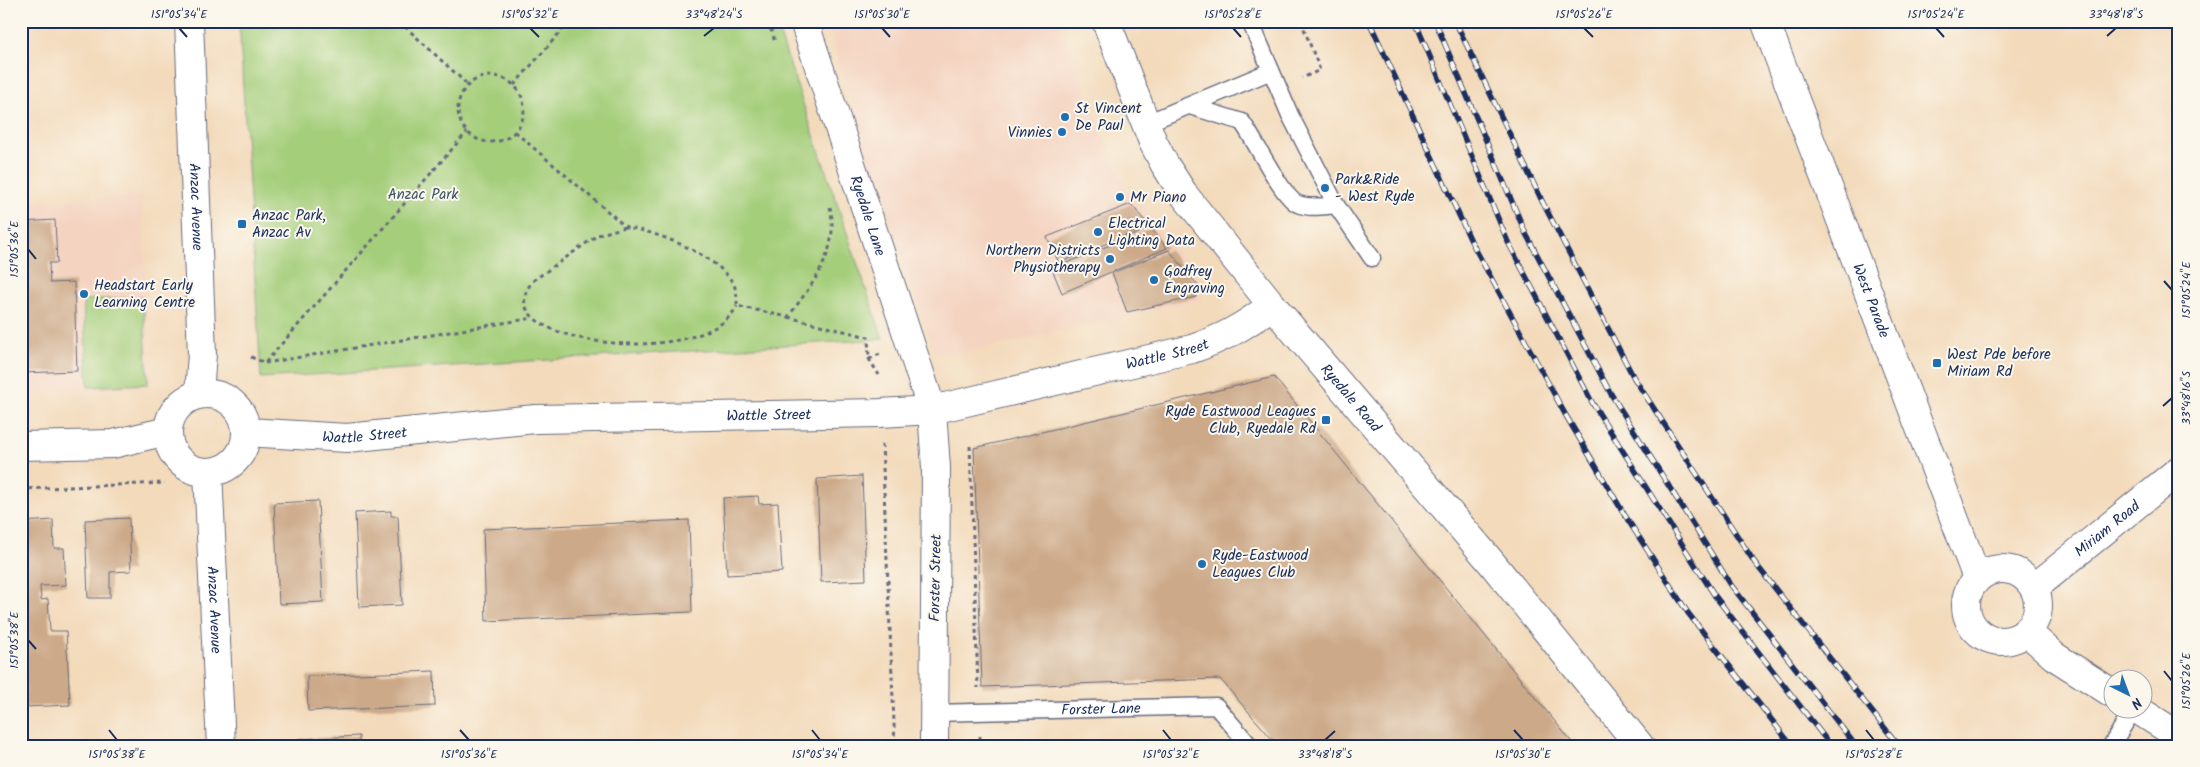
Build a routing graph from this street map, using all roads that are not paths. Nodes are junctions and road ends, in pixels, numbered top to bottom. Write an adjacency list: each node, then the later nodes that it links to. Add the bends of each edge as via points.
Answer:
1 (189, 21): 12 (street, Anzac Avenue, via 202,354)
2 (804, 21): 13 (street, Ryedale Lane)
3 (1106, 21): 8 (street, Ryedale Road)
4 (1250, 21): 6 (lane)
5 (1765, 21): 19 (street, West Parade)
6 (1271, 71): 7 (lane); 9 (lane)
7 (1190, 106): 8 (lane); 9 (lane, via 1242,122 1296,204 1312,207)
8 (1147, 123): 11 (street, Ryedale Road, via 1165,166 1185,196)
9 (1336, 205): 10 (lane)
10 (1372, 258)
11 (1272, 306): 13 (street, Wattle Street, via 1244,327 1219,340); 30 (street, Ryedale Road, via 1490,562)
12 (199, 394): 14 (street, via 180,403 169,420); 15 (street, via 219,395 235,405 243,417)
13 (932, 410): 15 (street, Wattle Street, via 535,419 347,438); 23 (street, Forster Street, via 936,468)
14 (167, 431): 16 (street, via 113,444); 18 (street, via 174,456 183,465 195,471)
15 (246, 432): 18 (street, via 242,451 236,460)
16 (21, 446)
17 (2179, 470): 20 (street, Miriam Road)
18 (208, 472): 27 (street, Anzac Avenue)
19 (1977, 578): 20 (street, via 1987,571 2006,569 2018,572); 21 (street, via 1968,591 1966,610 1978,632 2001,640 2015,638)
20 (2034, 588): 21 (street, via 2037,610)
21 (2026, 631): 22 (street, via 2054,656)
22 (2102, 687)
23 (933, 713): 28 (street, Forster Street); 29 (lane, Forster Lane, via 1216,706)
24 (2152, 719): 26 (street)
25 (2127, 720): 31 (lane)
26 (2179, 736)
27 (221, 746)
28 (934, 746)
29 (1250, 746)
30 (1640, 746)
31 (2111, 746)

